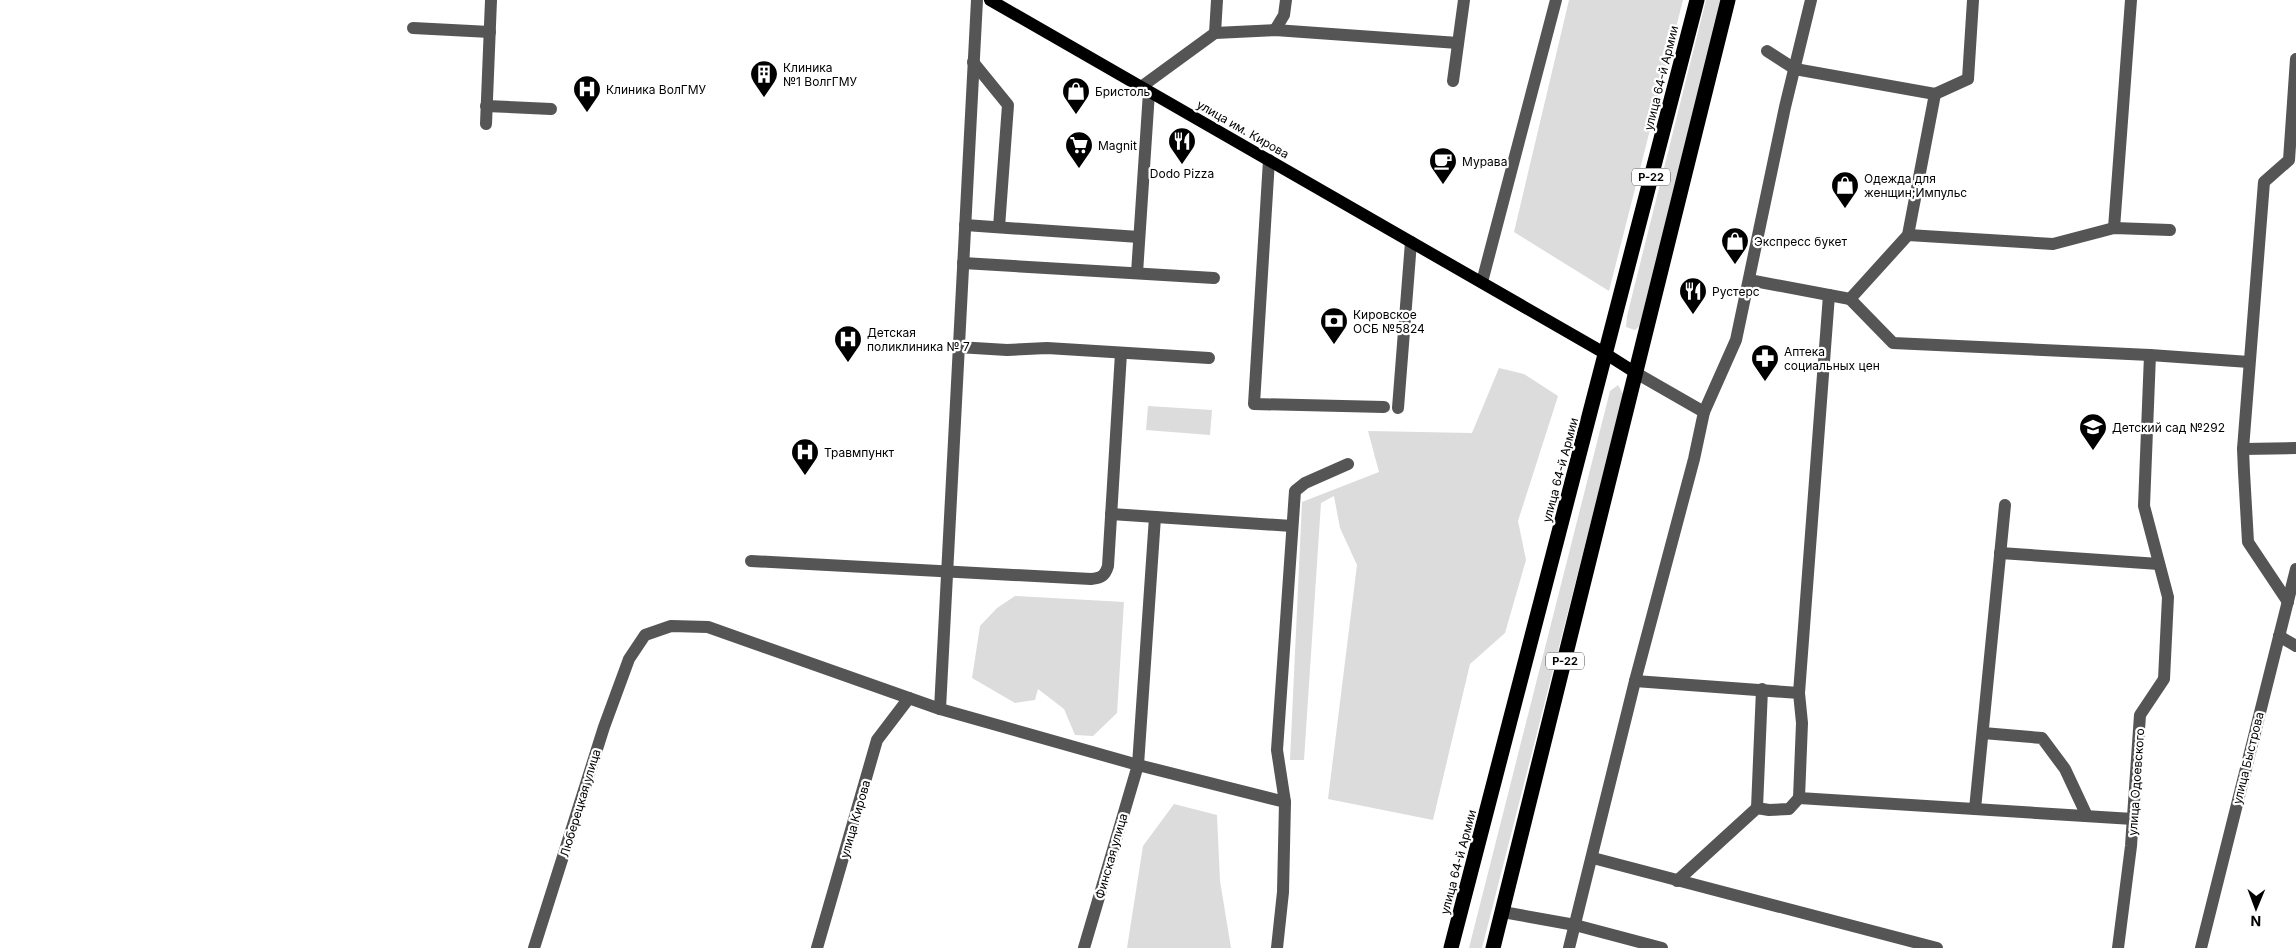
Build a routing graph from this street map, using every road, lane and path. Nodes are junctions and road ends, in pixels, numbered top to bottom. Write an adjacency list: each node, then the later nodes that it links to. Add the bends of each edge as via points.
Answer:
1 (491, 0): 15 (street)
2 (976, 0): 20 (street)
3 (990, 0): 23 (main road, улица им. Кирова)
4 (1217, 0): 16 (street)
5 (1286, 0): 14 (street, via 1284,15)
6 (1464, 0): 17 (street)
7 (1556, 0): 40 (street)
8 (1697, 0): 45 (highway, улица 64-й Армии / Р-22)
9 (1728, 0): 49 (highway, Р-22)
10 (1811, 0): 21 (street)
11 (1973, 0): 24 (street, via 1968,79)
12 (2131, 0): 31 (street)
13 (413, 28): 15 (street)
14 (1275, 30): 16 (street); 17 (street)
15 (490, 32): 25 (street)
16 (1215, 33): 23 (street)
17 (1458, 43): 22 (street)
18 (1767, 51): 21 (street)
19 (2296, 59): 48 (street, via 2289,160 2264,182)
20 (973, 62): 29 (street); 30 (street, via 1008,105)
21 (1794, 69): 24 (street); 39 (street)
22 (1453, 82)
23 (1145, 89): 28 (main road, улица им. Кирова); 34 (street)
24 (1935, 94): 33 (street)
25 (486, 106): 26 (street); 27 (street)
26 (551, 109)
27 (486, 124)
28 (1269, 160): 35 (main road, улица им. Кирова); 50 (street, via 1254,404)
29 (965, 225): 30 (street); 36 (street)
30 (998, 227): 34 (street)
31 (2114, 228): 32 (street); 33 (street, via 2053,244)
32 (2170, 230)
33 (1908, 235): 42 (street)
34 (1139, 237): 37 (street)
35 (1411, 242): 40 (main road, улица им. Кирова); 51 (street)
36 (963, 262): 37 (street); 43 (street)
37 (1137, 273): 38 (street)
38 (1214, 278)
39 (1749, 280): 41 (street); 52 (street, via 1736,340)
40 (1482, 282): 45 (main road, улица им. Кирова)
41 (1829, 295): 42 (street); 70 (street)
42 (1850, 299): 46 (street, via 1893,343)
43 (958, 347): 44 (street); 64 (street)
44 (1122, 353): 47 (street); 57 (street)
45 (1606, 354): 49 (main road, улица им. Кирова); 89 (highway, улица 64-й Армии / Р-22)
46 (2150, 355): 48 (street); 62 (street, улица Одоевского, via 2144,506)
47 (1209, 358)
48 (2249, 362): 54 (street)
49 (1636, 373): 52 (street); 83 (highway, Р-22)
50 (1384, 407)
51 (1398, 408)
52 (1704, 412): 68 (street)
53 (2296, 448): 54 (street)
54 (2243, 449): 65 (street, via 2248,542)
55 (1348, 464): 59 (street, via 1295,491)
56 (2005, 505): 60 (street)
57 (1111, 514): 58 (street); 64 (street, via 1108,566 1101,578)
58 (1154, 517): 59 (street); 74 (street, Финская улица)
59 (1292, 526): 76 (street, via 1277,750)
60 (2000, 553): 62 (street); 73 (street)
61 (751, 561): 64 (street)
62 (2159, 564): 80 (street, улица Одоевского, via 2168,597 2164,679 2140,715)
63 (2296, 569): 65 (street, улица Быстрова)
64 (947, 572): 72 (street)
65 (2288, 602): 66 (street, улица Быстрова)
66 (2279, 636): 67 (street); 95 (street, улица Быстрова)
67 (2296, 646)
68 (1635, 681): 69 (street); 81 (street)
69 (1762, 689): 70 (street); 77 (street)
70 (1799, 693): 75 (street, via 1802,723)
71 (909, 698): 72 (street, Люберецкая улица); 85 (street, Люберецкая улица, via 708,627 671,626 645,635 630,658 604,727); 86 (street, улица Кирова, via 878,740)
72 (940, 709): 74 (street, Люберецкая улица)
73 (1983, 733): 78 (street); 79 (street, via 2042,738 2065,769)
74 (1138, 765): 76 (street, Люберецкая улица); 87 (street, Финская улица)
75 (1798, 798): 77 (street, via 1789,809); 78 (street)
76 (1285, 802): 88 (street, via 1283,892)
77 (1757, 808): 82 (street)
78 (1975, 809): 79 (street)
79 (2087, 816): 80 (street)
80 (2133, 819): 94 (street, улица Одоевского)
81 (1593, 858): 82 (street); 84 (street)
82 (1677, 881): 93 (street)
83 (1503, 912): 84 (street); 90 (highway, Р-22)
84 (1575, 926): 91 (street); 92 (street)
85 (534, 948)
86 (817, 948)
87 (1084, 948)
88 (1277, 948)
89 (1451, 948)
90 (1493, 948)
91 (1569, 948)
92 (1662, 948)
93 (1937, 948)
94 (2118, 948)
95 (2202, 948)

